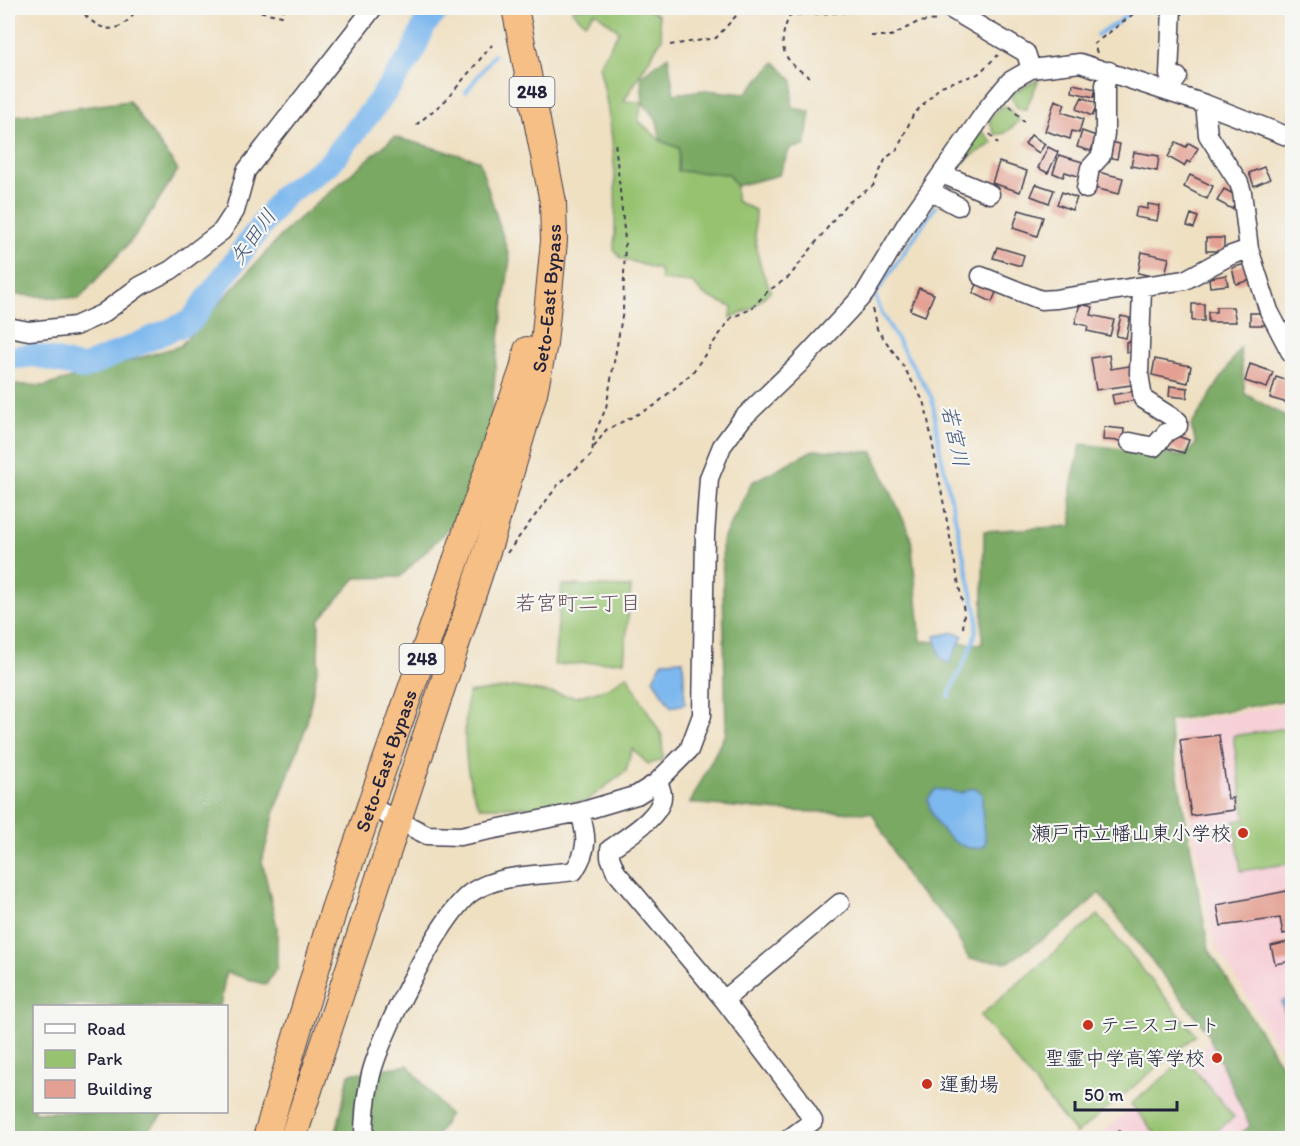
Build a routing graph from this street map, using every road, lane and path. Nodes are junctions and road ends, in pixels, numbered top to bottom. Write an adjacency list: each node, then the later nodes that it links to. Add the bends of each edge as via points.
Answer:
1 (79, 8): 2 (path, via 94,26 109,29 128,20)
2 (137, 8)
3 (243, 8): 4 (path, via 282,16)
4 (285, 8)
5 (373, 8): 39 (street, via 246,171 235,211 222,231 171,270 140,285 102,314 75,326 29,331)
6 (743, 8): 17 (path, via 716,38)
7 (785, 8): 13 (path)
8 (898, 8): 13 (path)
9 (1141, 8): 18 (path, via 1094,44 1097,53)
10 (1172, 8): 22 (street, via 1168,75 1178,77)
11 (515, 9): 30 (highway, Seto-East Bypass / 248)
12 (946, 14): 14 (path, via 891,36); 15 (street)
13 (790, 15): 21 (path, via 783,51 795,69)
14 (871, 36)
15 (1011, 42): 19 (street, via 1026,53); 42 (path, via 978,74 941,86 913,115 897,150 886,158 873,186 846,204 789,277 751,309 730,318 692,373 654,406 606,430)
16 (492, 45): 26 (path, via 446,100)
17 (670, 45)
18 (1086, 64): 19 (street); 20 (street)
19 (1031, 69): 23 (street, via 1010,81)
20 (1109, 71): 22 (street); 31 (street, via 1101,156 1090,168)
21 (810, 77)
22 (1168, 92): 24 (street)
23 (1000, 93): 25 (path); 29 (street)
24 (1205, 104): 27 (street); 35 (street, via 1208,135 1242,192)
25 (1024, 122)
26 (416, 125)
27 (1293, 138)
28 (615, 141): 42 (path, via 625,240 623,310 606,408 594,435)
29 (942, 174): 32 (street); 33 (street)
30 (547, 175): 43 (highway, Seto-East Bypass / 248, via 553,202 554,240 544,344 534,393); 46 (highway, Seto-East Bypass / 248, via 538,297 523,369)
31 (1086, 189)
32 (930, 191): 34 (street); 38 (street)
33 (990, 194)
34 (958, 206)
35 (1249, 249): 37 (street, via 1185,280); 40 (street, via 1269,311)
36 (981, 276): 37 (street, via 1041,300)
37 (1142, 288): 41 (street, via 1139,373 1143,399 1178,421 1178,426 1154,447)
38 (865, 293): 44 (path, via 877,329 925,404 964,612); 45 (street, via 800,364 742,419 722,446 709,478 702,715 689,750)
39 (8, 327)
40 (1293, 355)
41 (1130, 442)
42 (594, 447): 43 (path, via 592,454 558,485 509,554)
43 (488, 548): 48 (highway, Seto-East Bypass / 248)
44 (963, 630)
45 (658, 781): 47 (street, via 638,795); 50 (street, via 663,796 659,808 610,849 610,857 616,872)
46 (371, 807): 48 (street); 51 (highway, Seto-East Bypass / 248, via 334,909)
47 (580, 812): 48 (street, via 460,836 428,834); 53 (street, via 585,854 574,871 503,879 471,892 441,930 396,1009 370,1078)
48 (397, 818): 52 (highway, Seto-East Bypass / 248)
49 (840, 903): 50 (street)
50 (724, 1000): 54 (street, via 813,1121)
51 (266, 1138)
52 (293, 1138)
53 (364, 1138)
54 (790, 1138)

